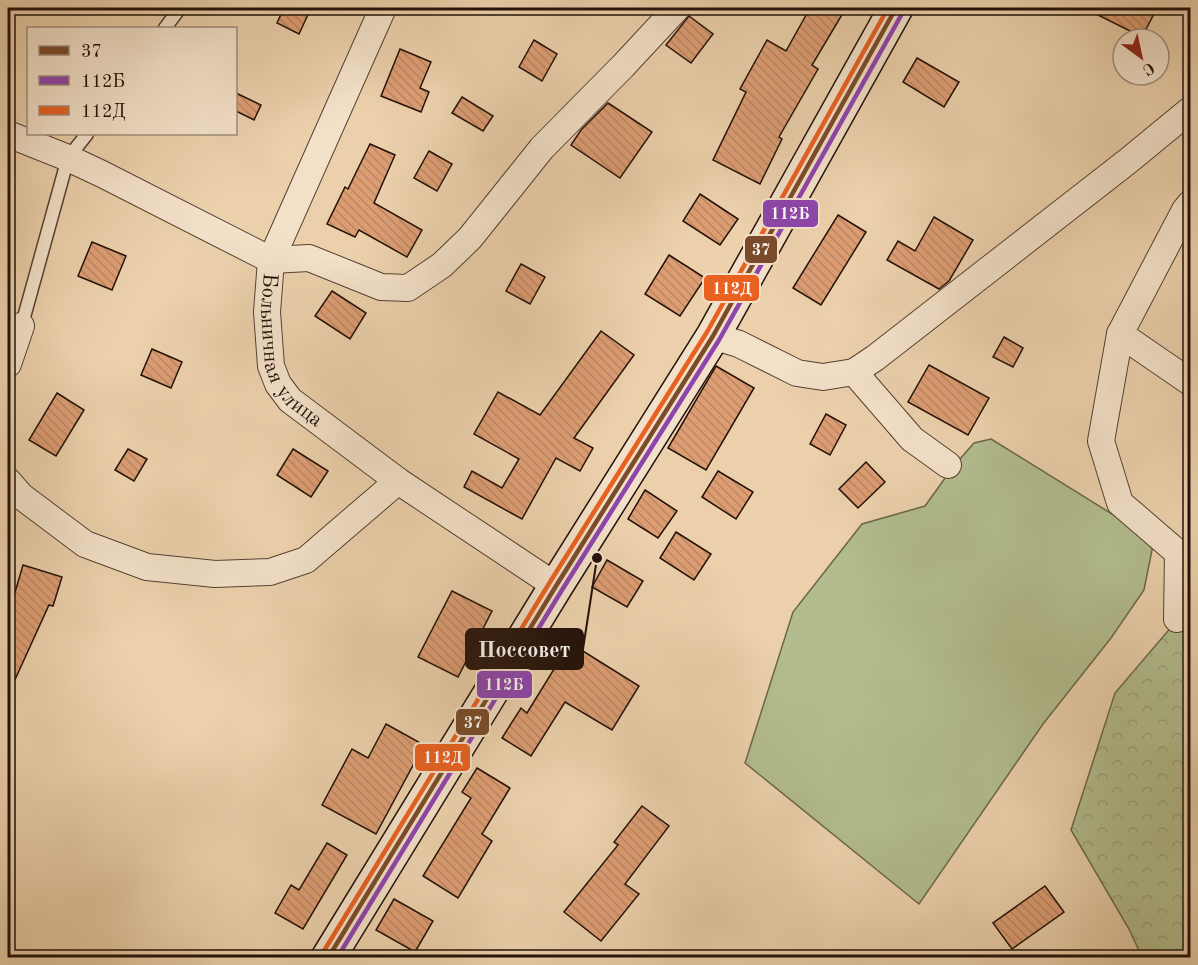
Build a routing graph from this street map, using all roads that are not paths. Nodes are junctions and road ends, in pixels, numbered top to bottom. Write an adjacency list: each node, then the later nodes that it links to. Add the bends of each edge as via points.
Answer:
1 (180, 8): 5 (lane)
2 (383, 8): 11 (street, Больничная улица)
3 (677, 8): 11 (street, via 542,148 470,238 442,265 408,288 381,287 309,258)
4 (896, 8): 14 (street)
5 (166, 27)
6 (1191, 110): 17 (street)
7 (8, 134): 9 (street)
8 (86, 135): 9 (lane)
9 (68, 158): 11 (street); 12 (lane)
10 (1189, 208): 13 (street)
11 (271, 260): 21 (street, Больничная улица, via 267,312 271,366 278,384 290,400)
12 (21, 327): 15 (lane); 16 (street)
13 (1120, 334): 18 (street); 23 (street, via 1101,441 1120,503 1178,553)
14 (713, 336): 17 (street, via 739,344 797,373 823,376); 22 (street)
15 (8, 349)
16 (8, 364)
17 (854, 372): 19 (street, via 912,439)
18 (1191, 382)
19 (948, 465)
20 (8, 481): 21 (street, via 21,496 85,544 147,567 215,574 270,572 306,560)
21 (398, 481): 22 (street, Больничная улица)
22 (556, 586): 24 (street)
23 (1177, 619)
24 (328, 957)

